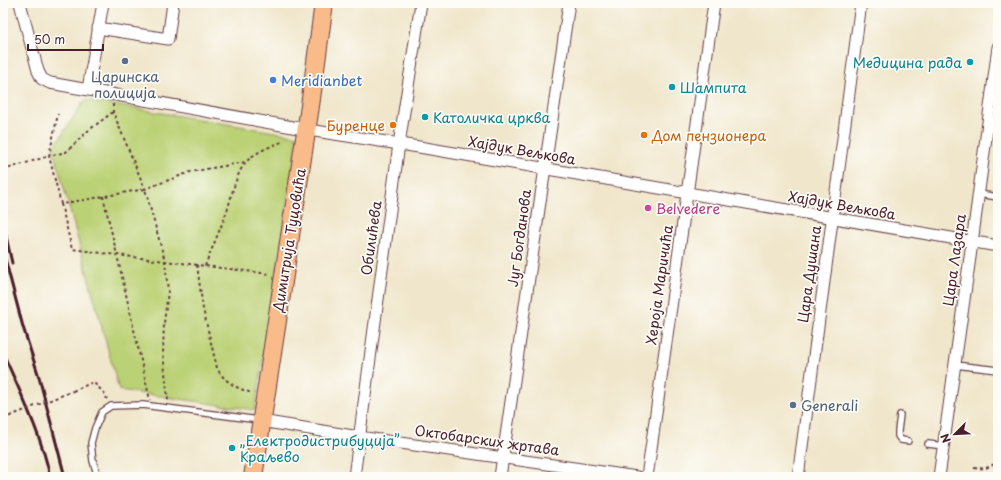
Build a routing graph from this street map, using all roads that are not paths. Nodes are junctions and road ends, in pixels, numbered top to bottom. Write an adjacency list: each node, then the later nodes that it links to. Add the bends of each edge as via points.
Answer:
1 (20, 3): 12 (street, Хајдук Вељкова, via 42,79)
2 (103, 3): 10 (street)
3 (173, 3): 10 (street, via 168,39)
4 (324, 3): 14 (main road, Димитрија Туцовића)
5 (334, 3): 14 (main road, Димитрија Туцовића)
6 (421, 3): 15 (street, Обилићева)
7 (569, 3): 16 (street, Југ Богданова)
8 (714, 3): 17 (street, Хероја Маричића)
9 (861, 3): 20 (street, Цара Душана)
10 (98, 28): 12 (street)
11 (998, 47): 13 (street, Цара Лазара)
12 (88, 89): 14 (street, Хајдук Вељкова)
13 (994, 110): 18 (street, Цара Лазара)
14 (311, 130): 15 (street, Хајдук Вељкова); 26 (main road, Димитрија Туцовића); 26 (main road, Димитрија Туцовића, via 283,276 265,396)
15 (399, 144): 16 (street, Хајдук Вељкова); 27 (street, Обилићева)
16 (544, 169): 17 (street, Хајдук Вељкова); 31 (street, Југ Богданова)
17 (688, 193): 20 (street, Хајдук Вељкова); 38 (street, Хероја Маричића)
18 (979, 194): 19 (lane); 21 (street, Цара Лазара)
19 (998, 197)
20 (832, 218): 21 (street, Хајдук Вељкова); 39 (street, Цара Душана)
21 (972, 243): 22 (street, Хајдук Вељкова); 23 (street, Цара Лазара)
22 (998, 246)
23 (955, 365): 24 (lane); 30 (street, Цара Лазара)
24 (998, 370)
25 (900, 416): 28 (lane, via 898,436 901,440)
26 (266, 422): 27 (street, Октобарских жртава); 32 (lane, Октобарских жртава, via 143,405 111,406 102,412 91,444 92,461); 33 (main road, Димитрија Туцовића); 34 (main road, Димитрија Туцовића)
27 (359, 437): 31 (street, Октобарских жртава); 35 (street, Обилићева)
28 (908, 441)
29 (928, 444): 30 (lane)
30 (944, 446): 40 (street, Цара Лазара)
31 (503, 458): 36 (street, Југ Богданова); 37 (street, Октобарских жртава)
32 (98, 477)
33 (253, 477)
34 (263, 477)
35 (354, 477)
36 (500, 477)
37 (636, 477)
38 (647, 477)
39 (798, 477)
40 (939, 477)

